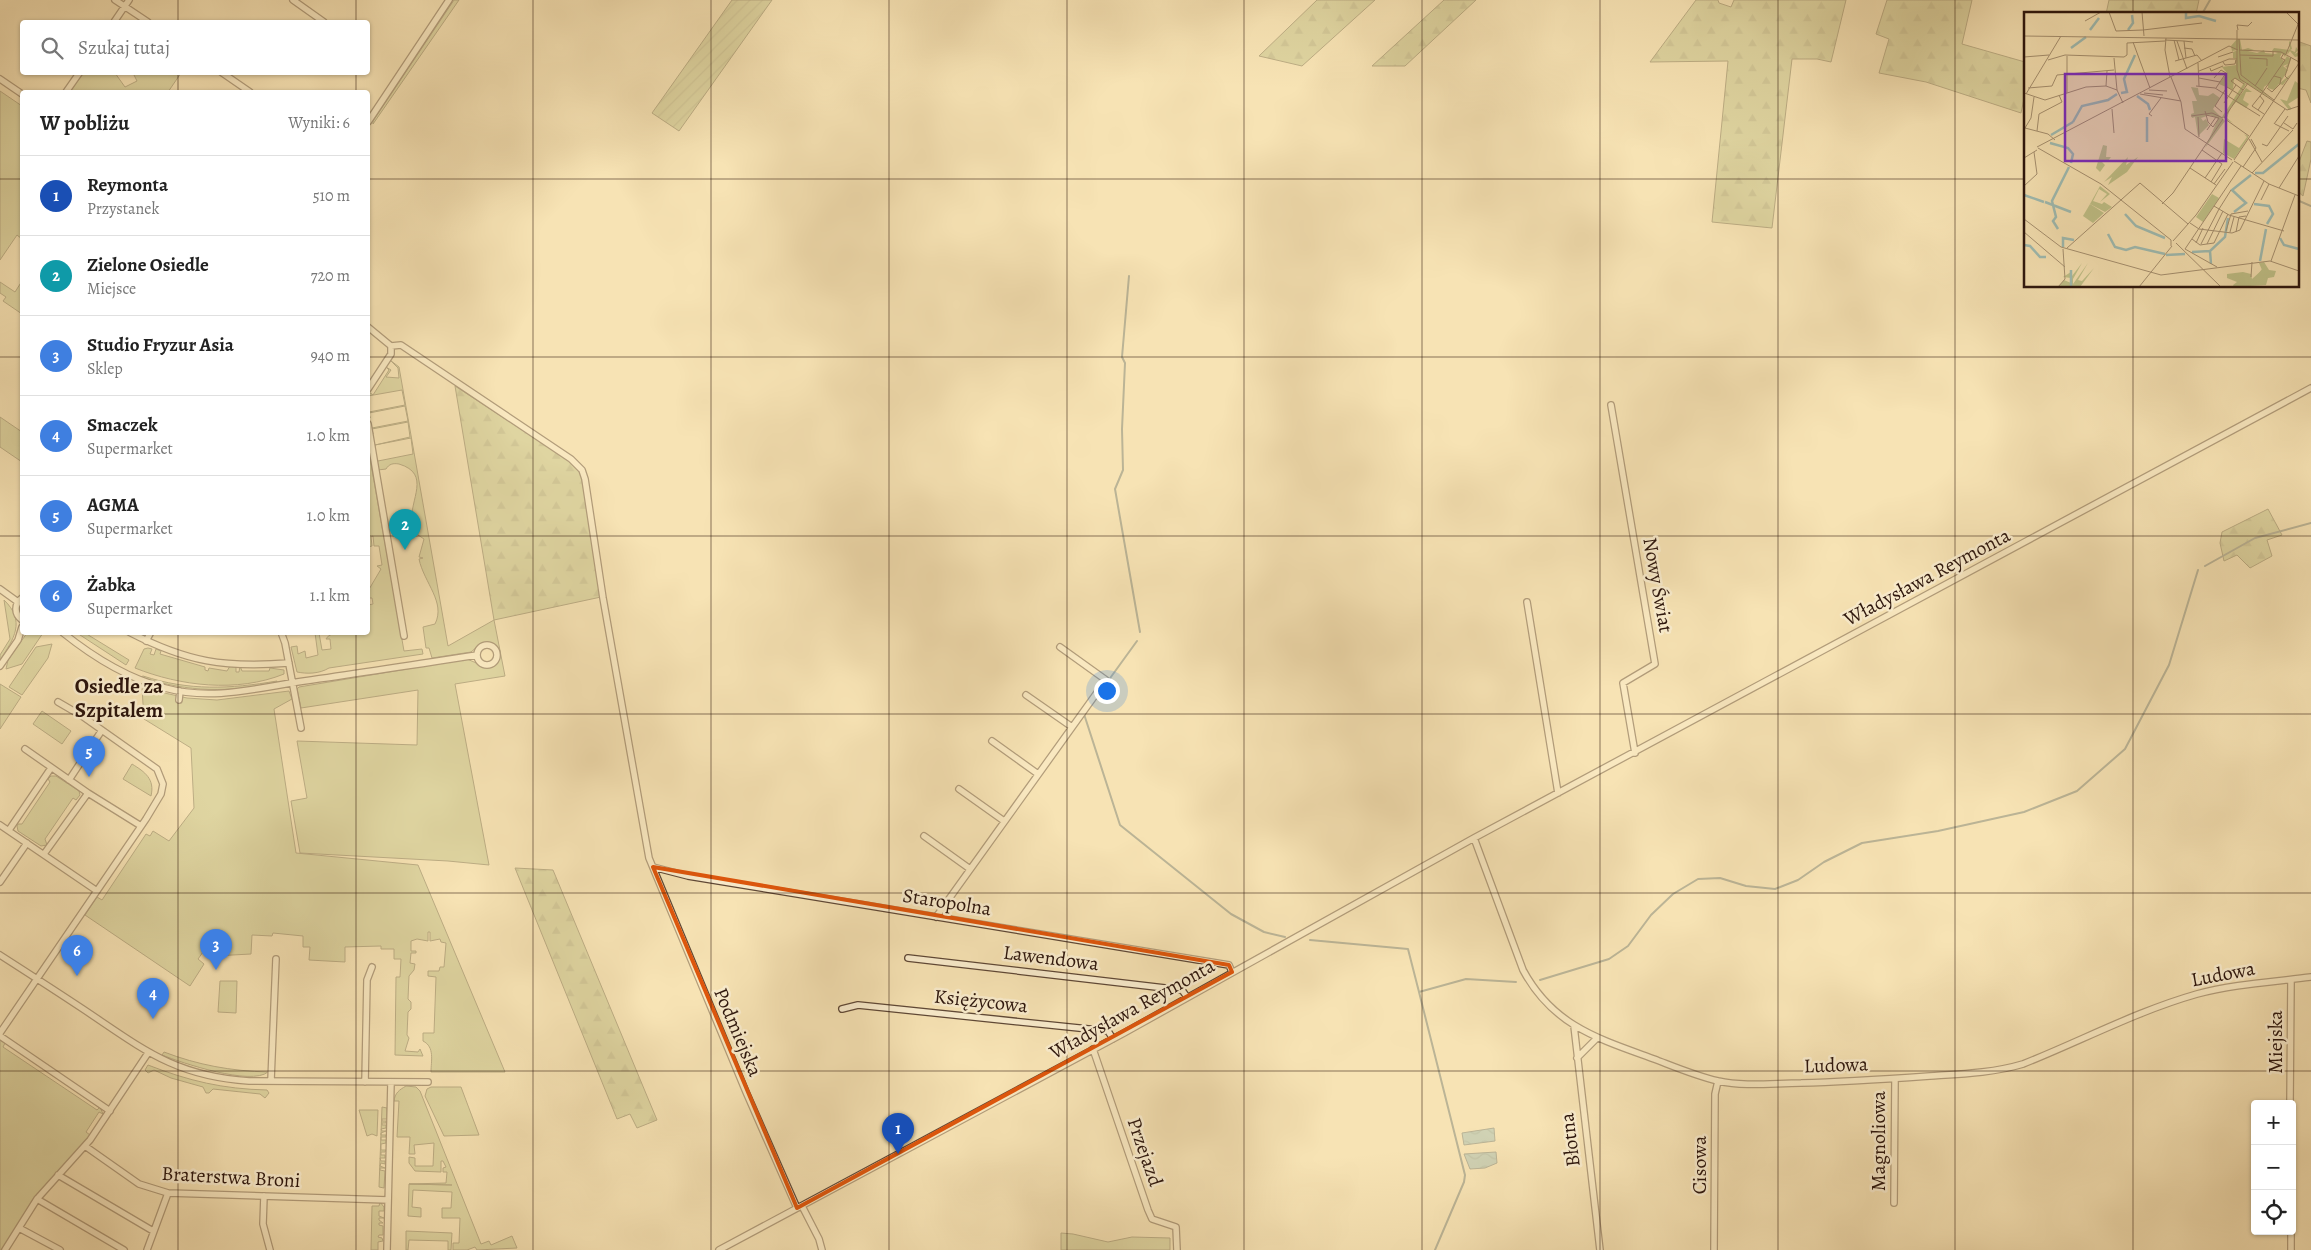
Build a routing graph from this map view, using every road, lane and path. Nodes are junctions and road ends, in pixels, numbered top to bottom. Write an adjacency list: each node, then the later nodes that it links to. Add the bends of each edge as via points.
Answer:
1 (115, 0): 5 (street)
2 (128, 0): 5 (street)
3 (293, 0): 8 (street)
4 (450, 0): 15 (street)
5 (124, 6): 6 (street); 7 (street)
6 (115, 20)
7 (145, 20)
8 (321, 20)
9 (78, 75): 12 (street)
10 (224, 75): 13 (street)
11 (0, 79): 14 (street)
12 (67, 90)
13 (247, 90)
14 (20, 93)
15 (370, 119)
16 (370, 330): 17 (street, Podmiejska)
17 (391, 346): 18 (street, via 391,354); 62 (street, Podmiejska, via 400,345 571,459 582,470 644,832)
18 (370, 386)
19 (2311, 388): 47 (street, Władysława Reymonta)
20 (1612, 405): 47 (street, Nowy Świat, via 1655,664 1623,683)
21 (370, 436): 31 (street)
22 (0, 590): 23 (street)
23 (20, 600): 25 (street, via 17,614)
24 (1527, 602): 53 (street)
25 (20, 618)
26 (20, 634): 36 (street)
27 (66, 635): 38 (street, via 124,674)
28 (135, 635): 32 (street)
29 (149, 635): 32 (street)
30 (282, 635): 35 (street)
31 (404, 636)
32 (146, 641): 35 (street, via 200,660 227,664)
33 (1060, 647): 42 (street, via 1106,680)
34 (476, 656): 37 (street)
35 (289, 663): 37 (street)
36 (0, 666)
37 (293, 683): 38 (street, via 227,694); 43 (street)
38 (180, 691): 40 (street)
39 (1026, 695): 42 (street)
40 (178, 700)
41 (58, 702): 44 (street)
42 (1072, 727): 49 (street)
43 (301, 728)
44 (102, 730): 50 (street); 56 (street, via 154,766 162,778 159,800)
45 (992, 741): 49 (street)
46 (26, 749): 48 (street)
47 (1635, 753): 53 (street, Władysława Reymonta)
48 (51, 768): 50 (street); 57 (street)
49 (1038, 774): 54 (street)
50 (69, 780): 52 (street)
51 (959, 789): 54 (street)
52 (88, 793): 56 (street); 61 (street)
53 (1558, 793): 59 (street, Władysława Reymonta)
54 (1004, 821): 63 (street)
55 (0, 825): 57 (street)
56 (141, 826): 65 (street)
57 (8, 830): 60 (street)
58 (924, 836): 63 (street)
59 (1474, 838): 71 (street, Władysława Reymonta); 77 (street, Ludowa, via 1523,970 1535,989)
60 (27, 843): 61 (street); 64 (street)
61 (44, 854): 65 (street)
62 (653, 867): 66 (street, Staropolna, via 688,876); 99 (street, Podmiejska, via 746,1092)
63 (970, 869): 66 (street)
64 (0, 882)
65 (97, 891): 73 (street)
66 (936, 916): 71 (street, Staropolna, via 1229,965)
67 (0, 955): 73 (street)
68 (908, 958): 75 (street, Lawendowa, via 1182,990)
69 (276, 959): 85 (street)
70 (372, 968): 87 (street, via 367,980)
71 (1232, 972): 75 (street, Władysława Reymonta)
72 (2311, 977): 74 (street, Ludowa)
73 (37, 979): 78 (street); 82 (street)
74 (2291, 980): 84 (street, Ludowa, via 2216,990 2180,1000 2006,1069); 90 (street, Miejska)
75 (1187, 997): 79 (street, Władysława Reymonta)
76 (842, 1009): 79 (street, Księżycowa, via 858,1005 1108,1031)
77 (1574, 1026): 80 (street, Ludowa); 83 (street, Błotna)
78 (0, 1035): 91 (street)
79 (1113, 1038): 81 (street, Władysława Reymonta)
80 (1597, 1038): 83 (street); 86 (street, Ludowa)
81 (1093, 1049): 99 (street, Władysława Reymonta); 111 (street, Przejazd, via 1148,1210 1152,1219 1176,1227)
82 (148, 1053): 85 (street, via 207,1076); 91 (street)
83 (1577, 1058): 112 (street, Błotna)
84 (1895, 1079): 86 (street, Ludowa); 98 (street, Magnoliowa)
85 (271, 1080): 87 (street)
86 (1718, 1081): 113 (street, Cisowa, via 1715,1094)
87 (364, 1082): 88 (street)
88 (391, 1082): 89 (street); 97 (street)
89 (428, 1082)
90 (2290, 1100)
91 (110, 1111): 92 (street)
92 (84, 1146): 93 (street); 94 (street, Braterstwa Broni, via 139,1184)
93 (58, 1175): 96 (street); 101 (street)
94 (168, 1194): 95 (street, Braterstwa Broni); 101 (street)
95 (264, 1196): 97 (street, Braterstwa Broni); 107 (street, via 263,1226)
96 (36, 1199): 100 (street); 105 (street)
97 (388, 1200): 108 (street)
98 (1894, 1203)
99 (799, 1207): 109 (street, Władysława Reymonta); 110 (street, Podmiejska, via 820,1240)
100 (19, 1228): 103 (street); 104 (street)
101 (153, 1231): 106 (street)
102 (2291, 1235): 114 (street)
103 (5, 1250)
104 (60, 1250)
105 (124, 1250)
106 (147, 1250)
107 (270, 1250)
108 (386, 1250)
109 (719, 1250)
110 (822, 1250)
111 (1177, 1250)
112 (1600, 1250)
113 (1714, 1250)
114 (2291, 1250)

